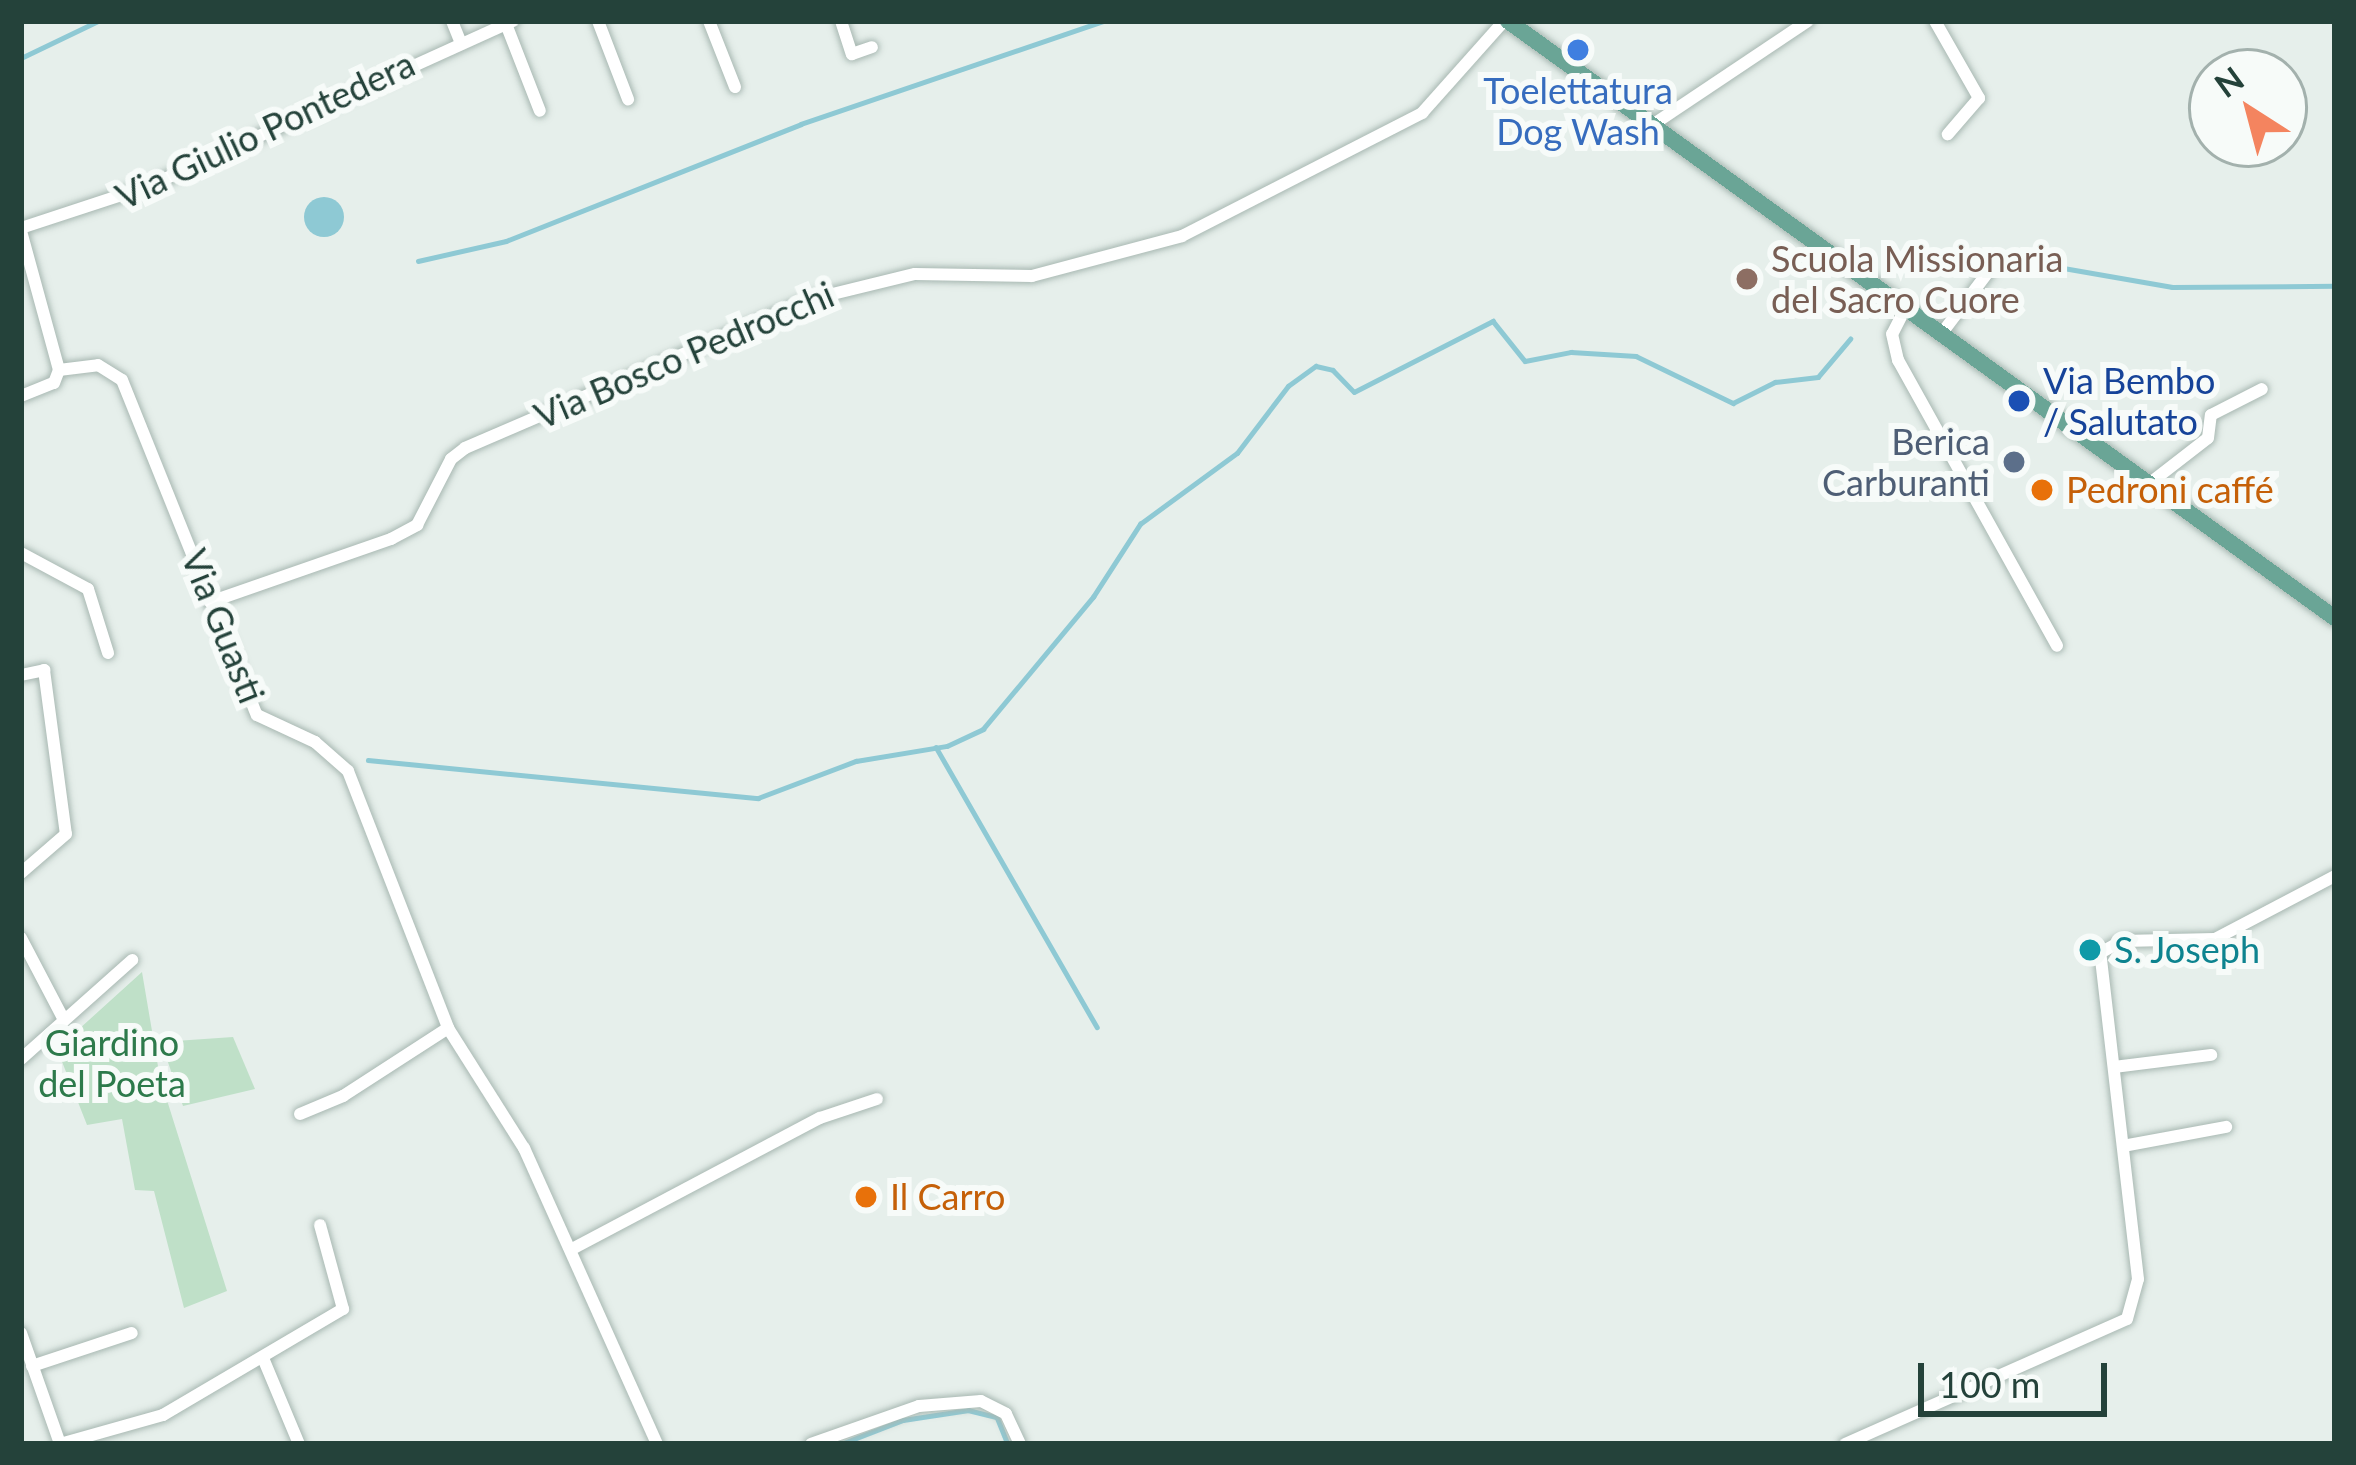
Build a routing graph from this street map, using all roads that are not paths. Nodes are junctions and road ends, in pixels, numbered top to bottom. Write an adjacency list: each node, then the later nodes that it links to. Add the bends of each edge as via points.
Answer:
1 (452, 21): 9 (street)
2 (598, 21): 12 (street)
3 (709, 21): 11 (street)
4 (841, 21): 10 (street, via 852,55)
5 (1506, 21): 14 (main road); 25 (street, Via Bosco Pedrocchi, via 1421,113 1182,236 1032,276 915,274 808,300 465,448 418,525 391,539)
6 (1808, 21): 14 (street)
7 (1936, 21): 15 (street, via 1979,98)
8 (509, 22): 9 (street, Via Giulio Pontedera); 13 (street, Via Giulio Pontedera)
9 (460, 41): 16 (street, Via Giulio Pontedera, via 149,186)
10 (872, 46)
11 (735, 87)
12 (628, 98)
13 (540, 111)
14 (1654, 124): 18 (main road)
15 (1948, 134)
16 (21, 230): 20 (street)
17 (1992, 267): 19 (street)
18 (1906, 308): 19 (main road); 27 (street, via 1891,344)
19 (1942, 333): 23 (main road)
20 (59, 370): 22 (street, via 54,383); 25 (street, Via Guasti, via 98,364 122,380)
21 (2262, 389): 23 (street, via 2211,415 2208,438)
22 (21, 397)
23 (2150, 483): 26 (main road)
24 (21, 553): 28 (street, via 88,589)
25 (210, 602): 35 (street, Via Guasti, via 256,715 315,742 348,771)
26 (2335, 618)
27 (2057, 646)
28 (108, 652)
29 (21, 674): 30 (street, via 44,670 66,834)
30 (21, 873)
31 (2335, 877): 38 (street, via 2215,939 2122,941 2102,949)
32 (21, 938): 34 (street)
33 (132, 960): 34 (street)
34 (62, 1016): 37 (street)
35 (448, 1028): 40 (street, via 343,1096); 44 (street, Via Guasti, via 524,1148)
36 (2211, 1055): 38 (street)
37 (21, 1059)
38 (2114, 1067): 42 (street)
39 (877, 1099): 44 (street, via 820,1118)
40 (300, 1114)
41 (2226, 1127): 42 (street)
42 (2123, 1146): 55 (street, via 2138,1279 2127,1319)
43 (320, 1225): 47 (street, via 343,1309)
44 (574, 1248): 52 (street, Via Guasti)
45 (21, 1333): 48 (street)
46 (132, 1333): 48 (street)
47 (263, 1358): 49 (street); 51 (street)
48 (32, 1366): 50 (street)
49 (120, 1437): 50 (street)
50 (60, 1444)
51 (298, 1444)
52 (657, 1444)
53 (811, 1444): 54 (street, via 919,1406 965,1401 996,1405)
54 (1020, 1444)
55 (1845, 1444)

